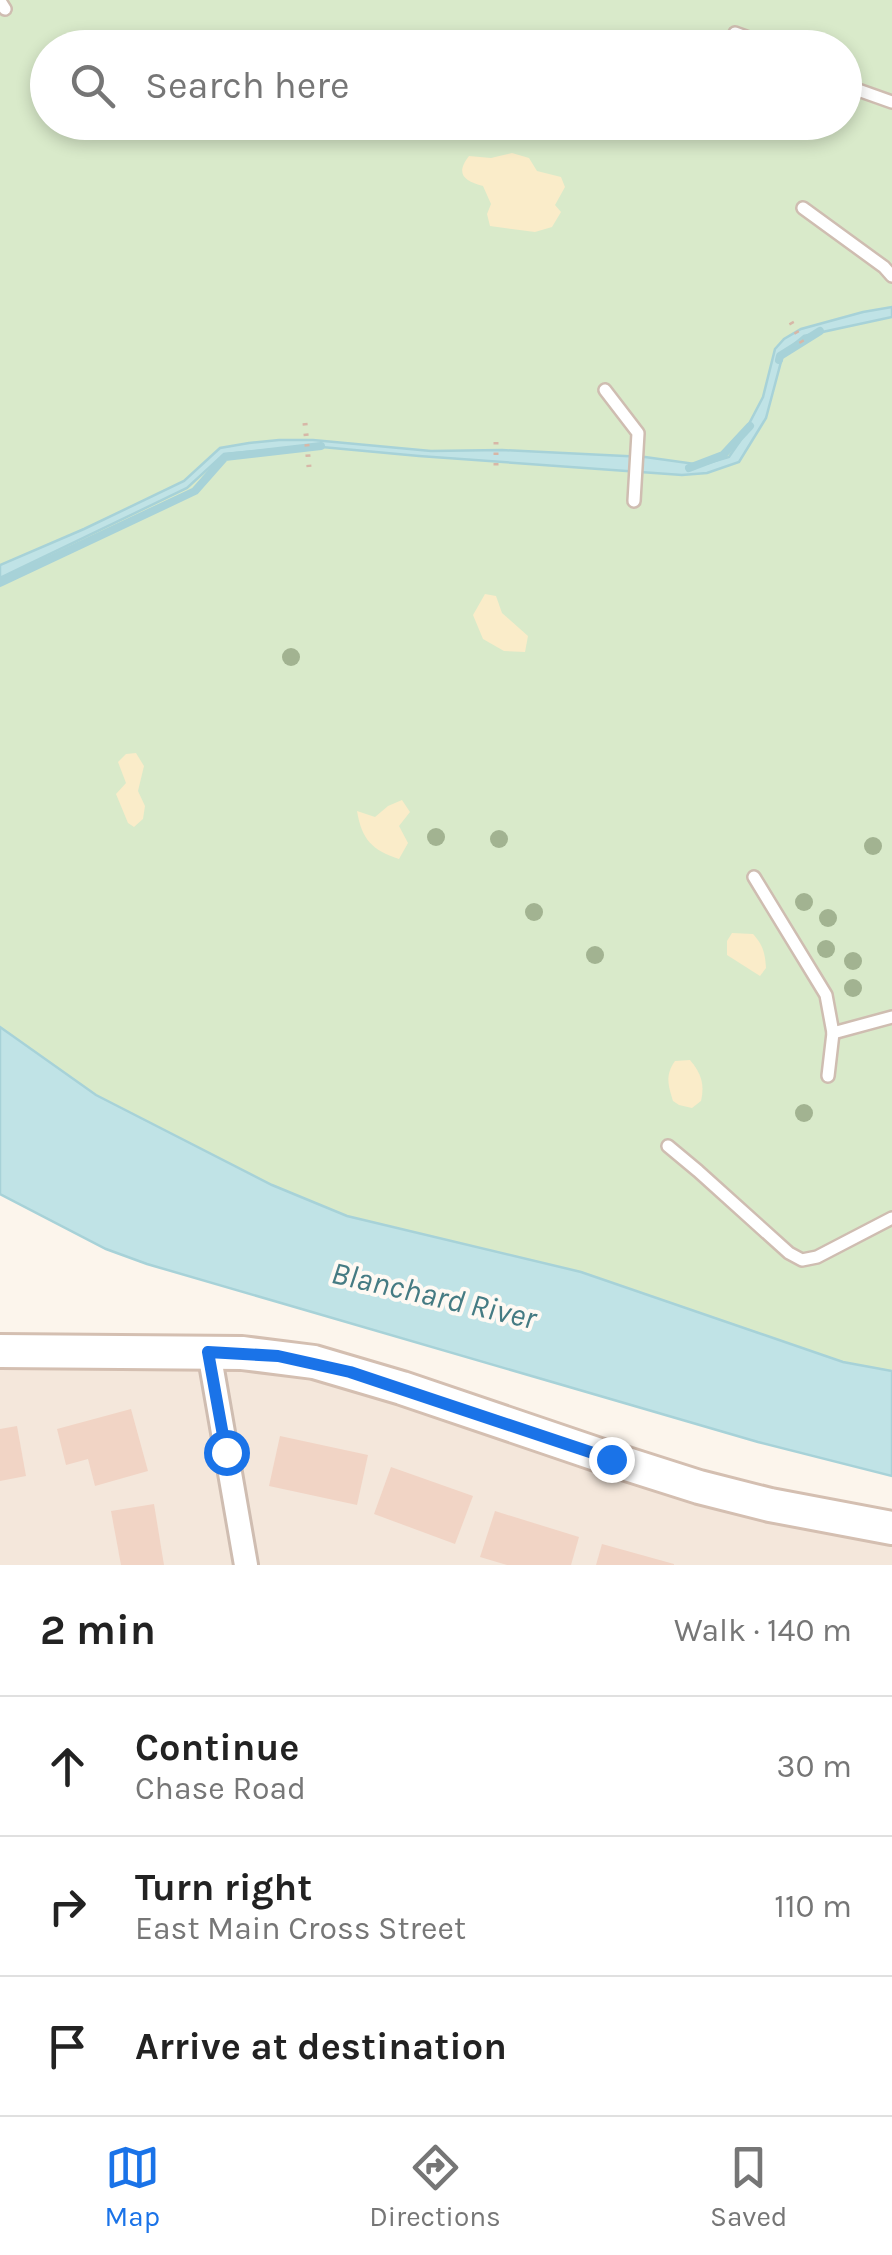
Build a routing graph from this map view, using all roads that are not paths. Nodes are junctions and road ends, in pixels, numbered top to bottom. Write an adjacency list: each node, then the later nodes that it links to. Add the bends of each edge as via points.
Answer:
1 (862, 91): 2 (lane)
2 (892, 102)
3 (803, 208): 4 (lane)
4 (892, 276)
5 (605, 390): 6 (lane, via 638,433)
6 (634, 501)
7 (754, 877): 9 (lane, via 826,995)
8 (892, 1017): 9 (lane)
9 (833, 1034): 10 (lane)
10 (828, 1076)
11 (668, 1146): 12 (lane, via 802,1260)
12 (892, 1218)
13 (0, 1351): 14 (main road)
14 (208, 1352): 15 (main road, via 278,1356 350,1372 699,1487); 16 (street)
15 (892, 1528)
16 (246, 1565)

